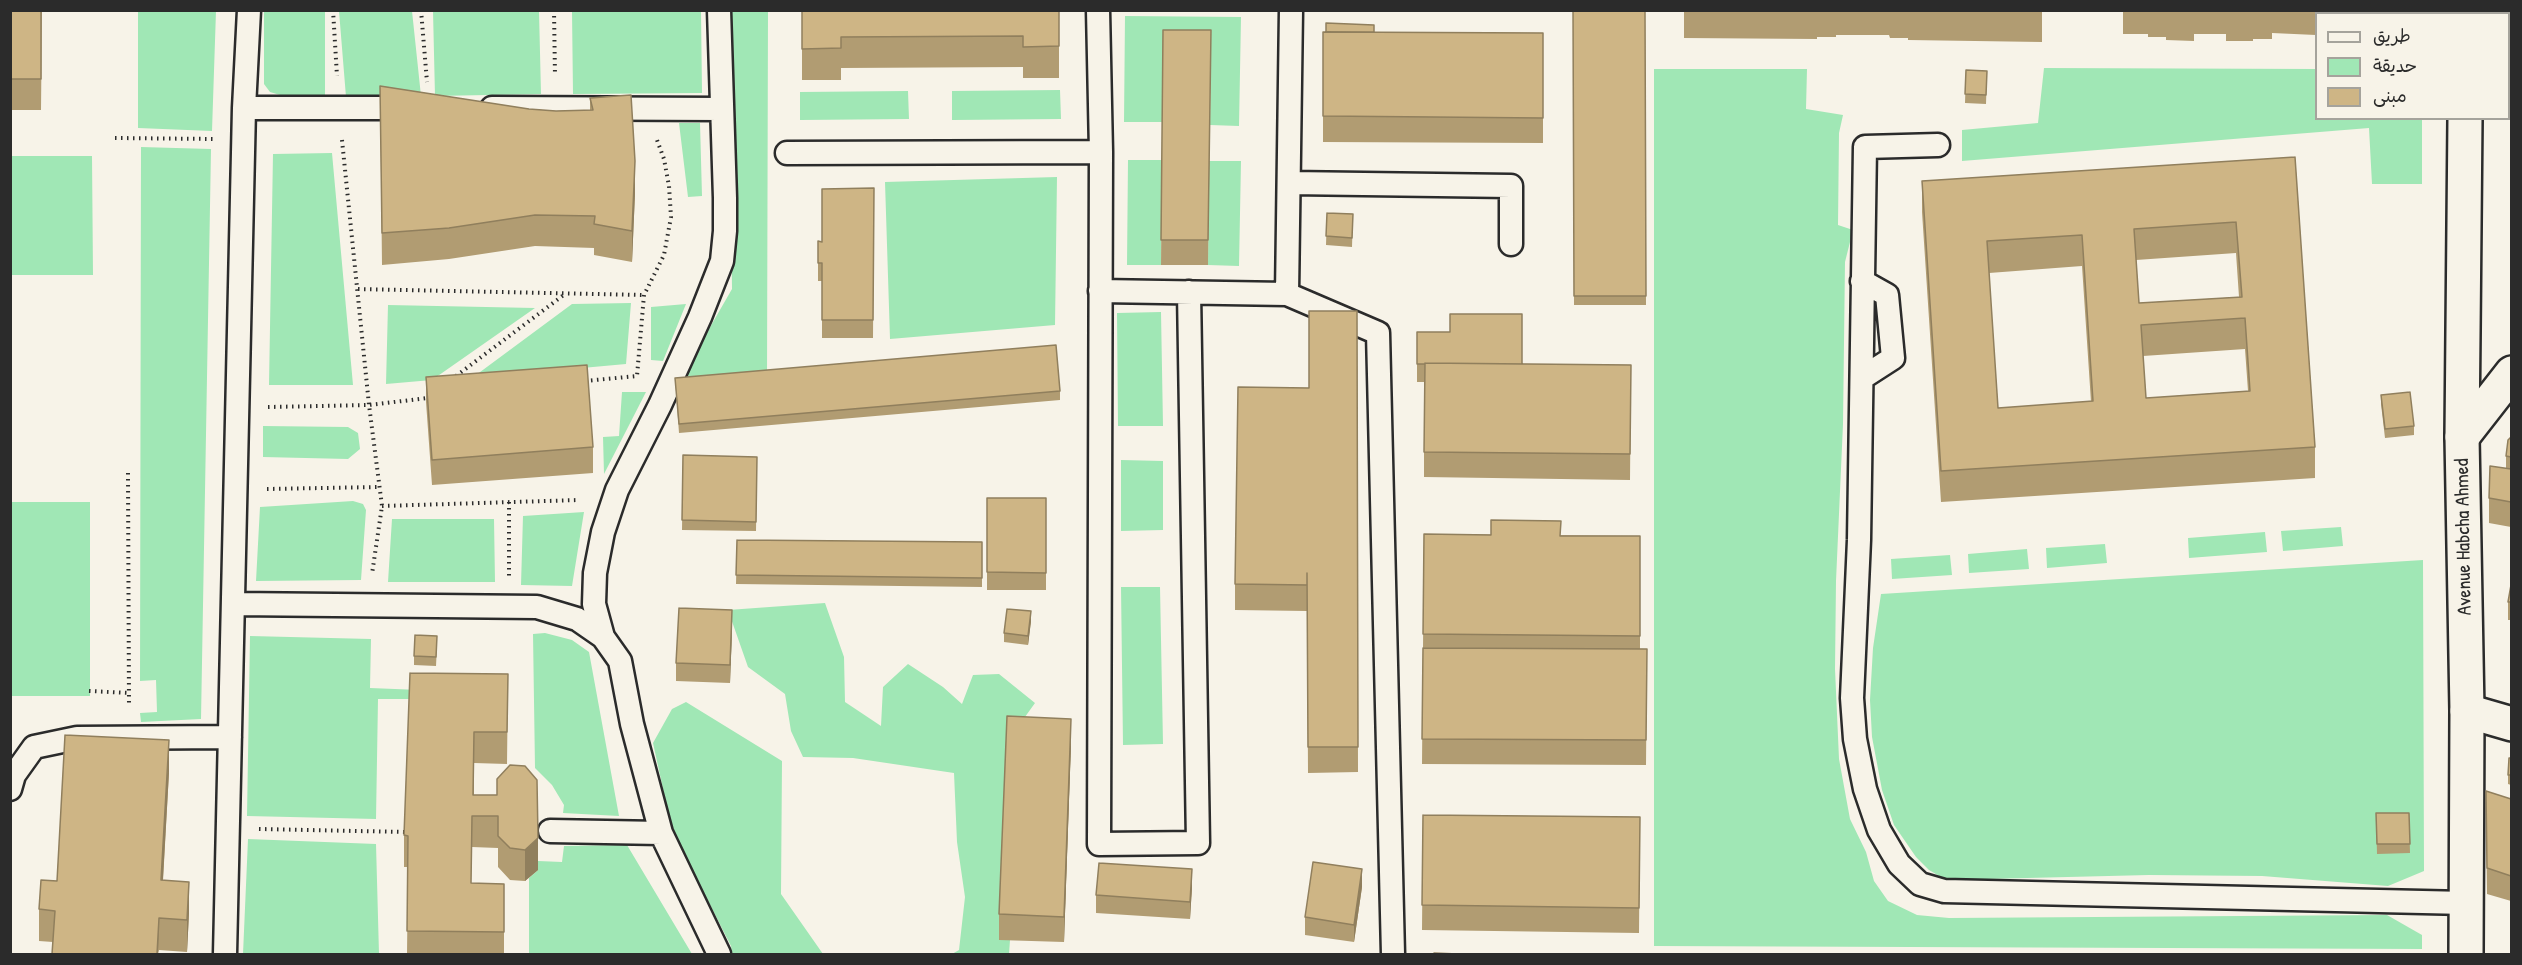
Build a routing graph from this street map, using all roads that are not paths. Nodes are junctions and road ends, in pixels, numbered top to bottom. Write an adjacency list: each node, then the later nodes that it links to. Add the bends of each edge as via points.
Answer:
1 (249, 10): 5 (lane)
2 (719, 10): 8 (lane)
3 (1098, 10): 11 (lane)
4 (1291, 10): 13 (lane)
5 (244, 108): 6 (lane); 22 (lane)
6 (429, 108)
7 (475, 108): 8 (lane)
8 (722, 109): 23 (lane, via 722,261 603,532 594,604)
9 (2465, 120): 21 (street, Avenue Habcha Ahmed)
10 (1938, 146): 15 (lane, via 1865,147)
11 (1101, 152): 12 (lane); 16 (lane)
12 (787, 153)
13 (1290, 183): 14 (lane, via 1510,186); 18 (lane)
14 (1511, 244)
15 (1862, 281): 19 (lane); 19 (lane, via 1887,295 1893,358)
16 (1100, 291): 17 (lane); 17 (lane, via 1099,844 1198,843)
17 (1189, 292): 18 (lane)
18 (1287, 294): 33 (lane, via 1378,333)
19 (1862, 378): 30 (lane, via 1852,698 1855,739 1865,789 1879,830 1899,864 1920,884 1944,891)
20 (2505, 392): 21 (street)
21 (2462, 437): 24 (street, Avenue Habcha Ahmed)
22 (234, 604): 23 (lane, via 537,607 577,619); 26 (lane)
23 (603, 637): 29 (lane, via 620,661)
24 (2467, 711): 25 (street); 30 (street, Avenue Habcha Ahmed)
25 (2511, 724)
26 (230, 737): 27 (lane, via 77,738 34,747 14,774); 31 (lane)
27 (10, 789)
28 (550, 831): 29 (lane)
29 (661, 833): 32 (lane)
30 (2466, 903): 34 (street, Avenue Habcha Ahmed)
31 (225, 954)
32 (719, 954)
33 (1393, 954)
34 (2466, 954)

